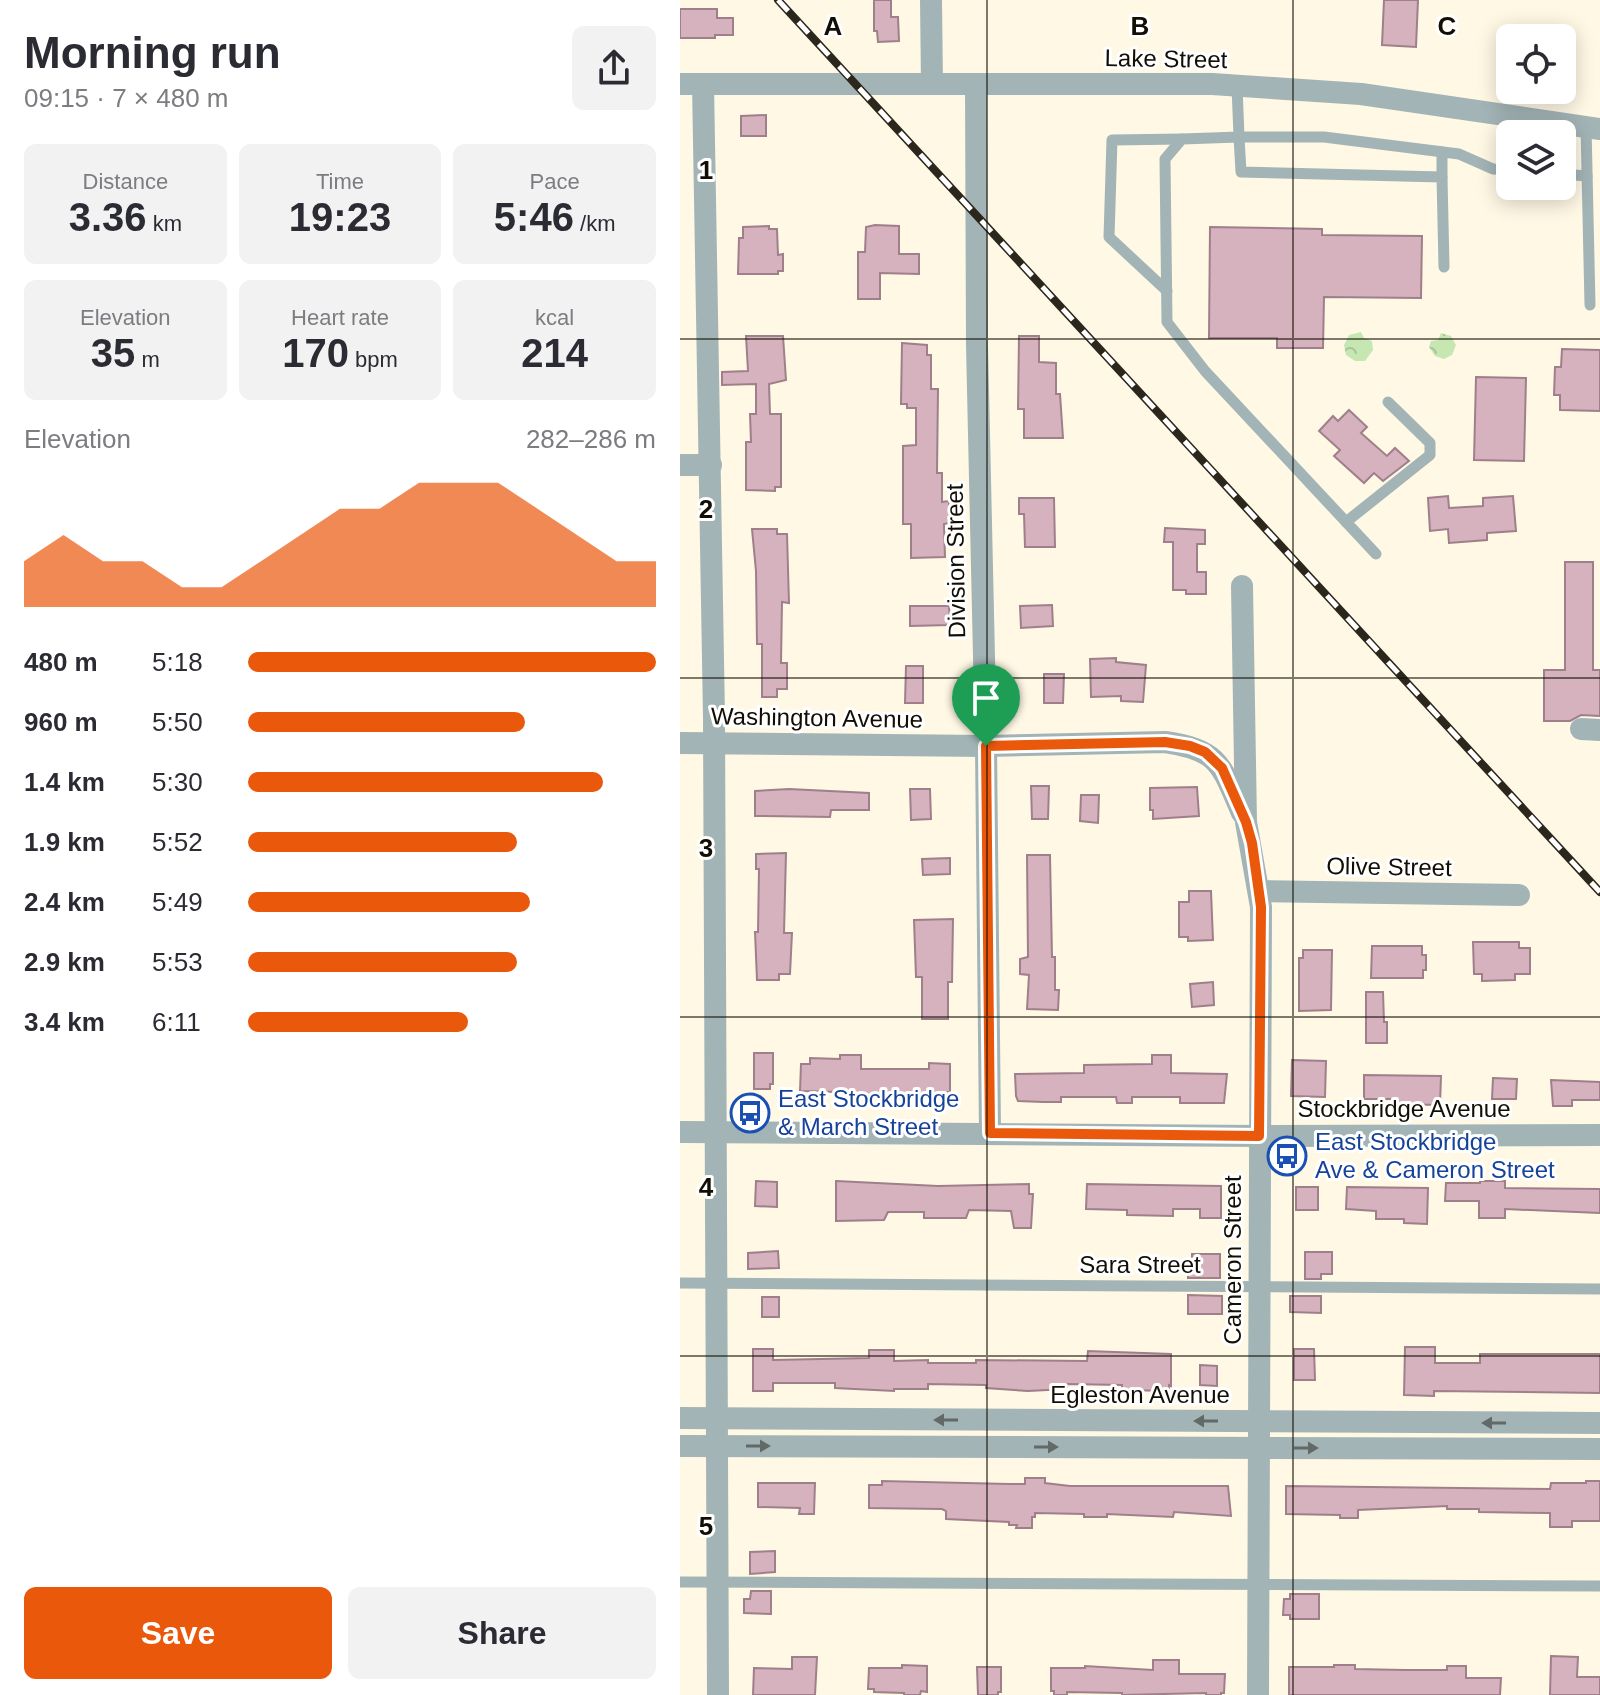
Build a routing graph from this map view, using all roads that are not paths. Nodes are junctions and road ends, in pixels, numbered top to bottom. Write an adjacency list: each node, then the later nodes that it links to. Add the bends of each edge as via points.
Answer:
1 (931, 0): 3 (street)
2 (691, 84): 3 (street, Lake Street); 19 (street)
3 (932, 84): 4 (street, Lake Street)
4 (976, 84): 5 (street, Lake Street); 25 (street, Division Street)
5 (1237, 86): 6 (street, Lake Street, via 1361,94); 7 (lane)
6 (1593, 128): 12 (lane)
7 (1239, 137): 8 (lane); 9 (lane, via 1324,137); 13 (lane, via 1241,172)
8 (1182, 139): 15 (lane, via 1165,159); 15 (lane, via 1112,140 1109,237)
9 (1442, 152): 10 (lane); 13 (lane)
10 (1496, 169)
11 (1576, 175): 12 (lane)
12 (1587, 176): 16 (lane)
13 (1442, 177): 14 (lane)
14 (1444, 267)
15 (1167, 291): 20 (lane, via 1167,322 1193,356)
16 (1590, 305)
17 (1388, 402): 20 (lane, via 1430,443 1430,455)
18 (680, 465): 19 (street)
19 (711, 465): 24 (street)
20 (1346, 522): 21 (lane)
21 (1376, 554)
22 (1242, 586): 26 (street, Cameron Street)
23 (680, 743): 24 (street, Washington Avenue)
24 (714, 743): 25 (street, Washington Avenue); 30 (street)
25 (986, 746): 26 (street, Washington Avenue, via 1190,746 1222,768); 31 (street, Division Street)
26 (1246, 822): 27 (street, Cameron Street)
27 (1259, 891): 28 (street, Olive Street); 33 (street, Cameron Street)
28 (1519, 895)
29 (680, 1132): 30 (street, Stockbridge Avenue)
30 (717, 1133): 31 (street, Stockbridge Avenue); 35 (street)
31 (990, 1133): 33 (street, Stockbridge Avenue)
32 (1600, 1135): 33 (street, Stockbridge Avenue)
33 (1259, 1136): 36 (street, Cameron Street)
34 (680, 1283): 35 (lane, Sara Street)
35 (717, 1283): 36 (lane, Sara Street); 39 (street)
36 (1259, 1287): 37 (lane, Sara Street); 41 (street, Cameron Street)
37 (1600, 1289)
38 (680, 1418): 39 (street, Egleston Avenue)
39 (718, 1419): 40 (street, Egleston Avenue, one-way to 39); 45 (street)
40 (986, 1420): 41 (street, Egleston Avenue, one-way to 40); 46 (street)
41 (1260, 1421): 42 (street, Egleston Avenue, one-way to 41); 47 (street, Cameron Street)
42 (1528, 1423): 43 (street, Egleston Avenue); 48 (street)
43 (1600, 1423)
44 (680, 1446): 45 (street)
45 (717, 1446): 46 (street, one-way to 46); 51 (street)
46 (986, 1447): 47 (street, one-way to 47)
47 (1260, 1448): 48 (street, one-way to 48); 52 (street, Cameron Street)
48 (1528, 1449): 49 (street)
49 (1600, 1449)
50 (680, 1582): 51 (lane)
51 (717, 1582): 52 (lane); 54 (street)
52 (1257, 1584): 53 (lane); 55 (street, Cameron Street)
53 (1600, 1586)
54 (718, 1695)
55 (1258, 1695)

